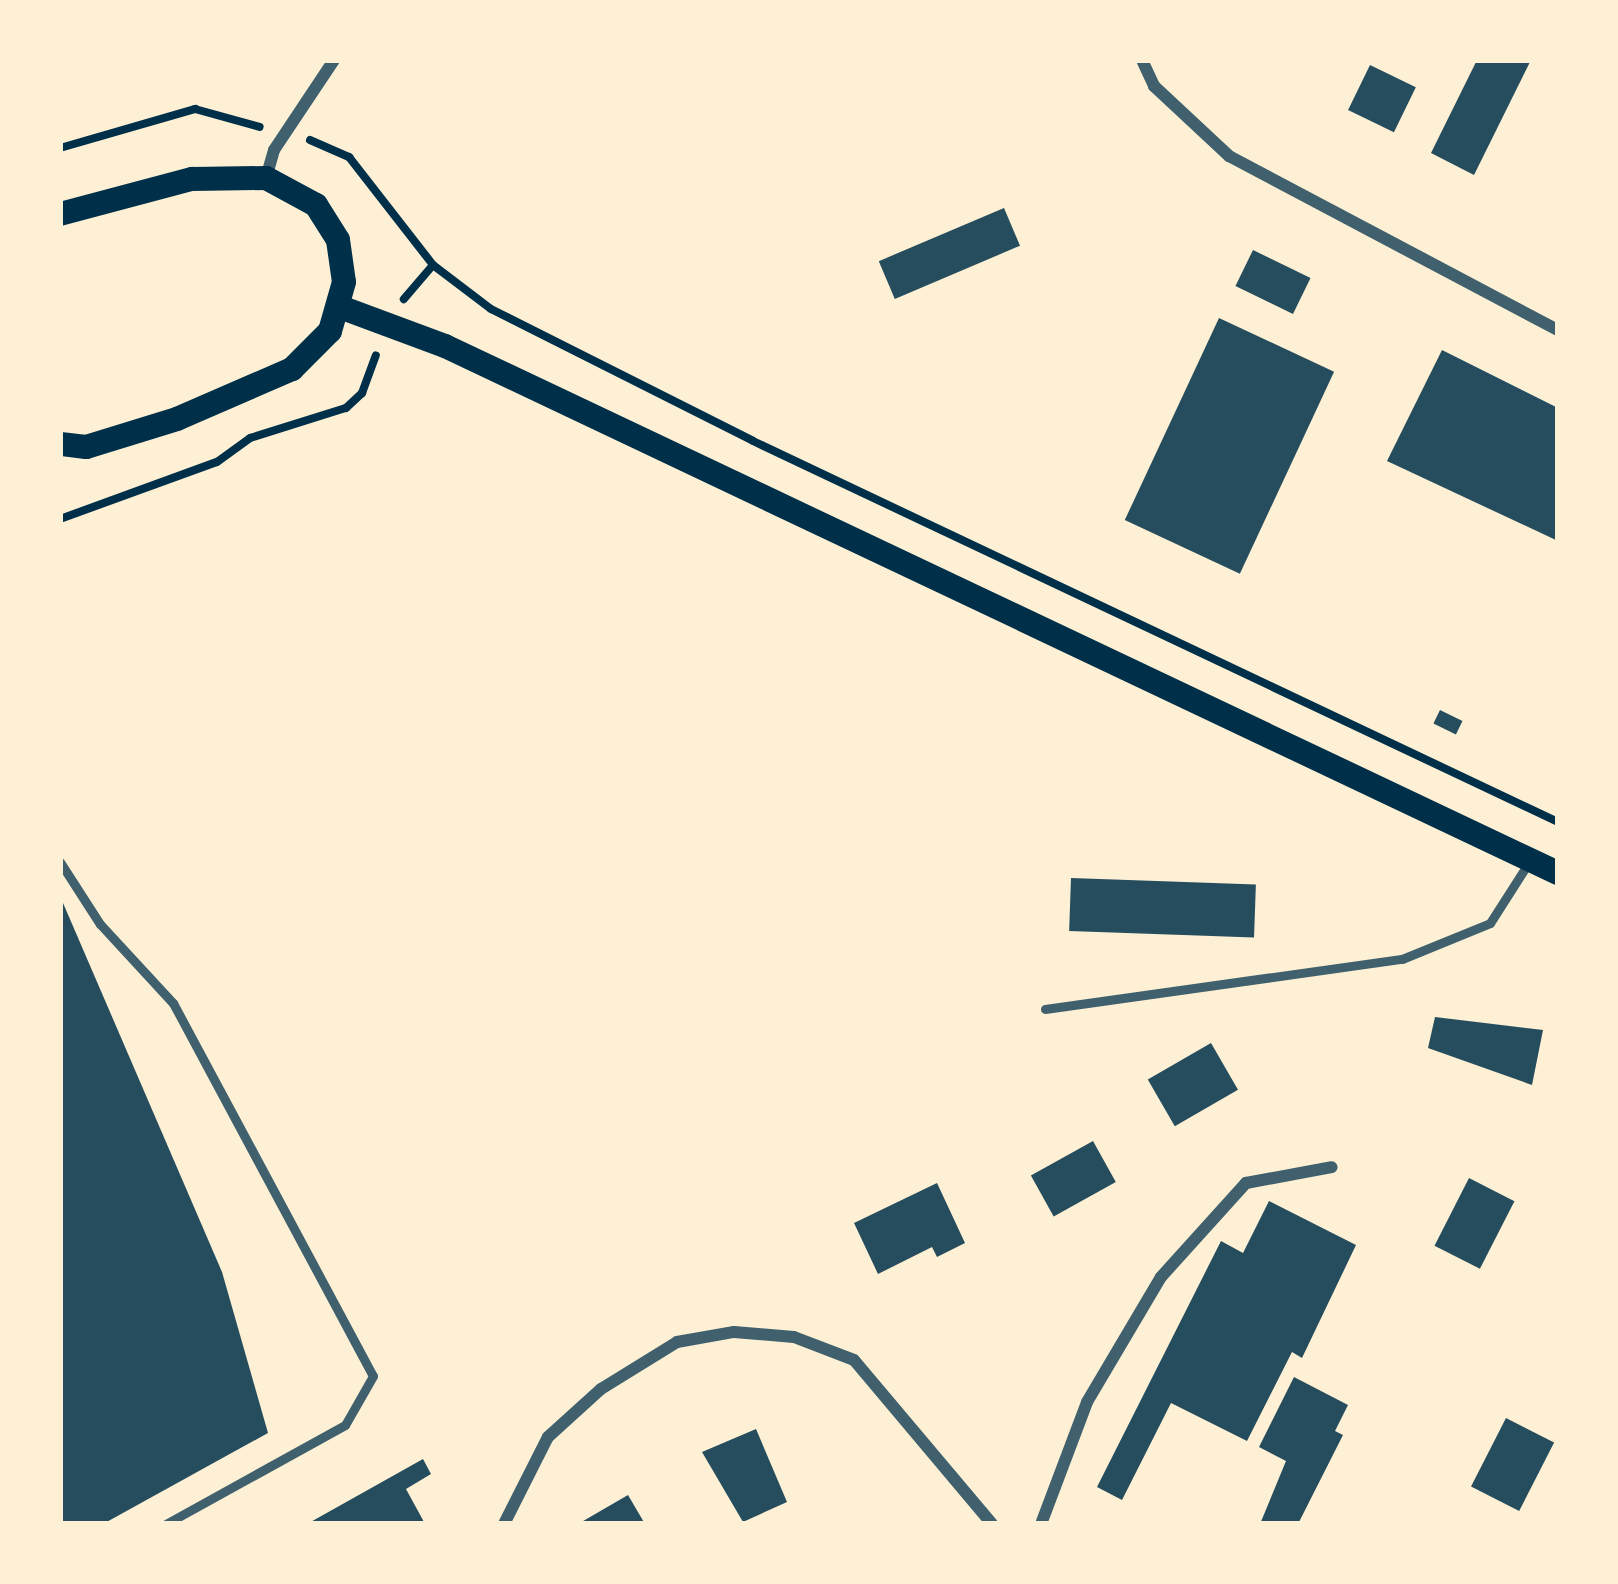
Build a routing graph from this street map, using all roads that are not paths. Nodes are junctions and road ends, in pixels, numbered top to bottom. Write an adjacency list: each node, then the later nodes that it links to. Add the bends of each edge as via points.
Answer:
1 (334, 60): 3 (street, via 274,150)
2 (1142, 60): 6 (street, via 1154,86 1229,156)
3 (266, 178): 4 (main road, via 192,179); 5 (main road, via 316,205 338,240)
4 (60, 214)
5 (340, 307): 7 (main road, via 316,346 257,388 86,446); 8 (main road, via 465,355)
6 (1558, 330)
7 (60, 444)
8 (1531, 860): 10 (main road); 11 (lane, via 1490,923 1402,958)
9 (60, 862): 13 (lane, via 100,924 183,1019 373,1376 345,1425)
10 (1558, 873)
11 (1045, 1009)
12 (1332, 1167): 16 (street, via 1246,1183 1161,1277 1087,1402)
13 (166, 1524)
14 (504, 1524): 15 (street, via 548,1437 601,1389 676,1342 734,1332 794,1336 854,1360)
15 (992, 1524)
16 (1041, 1524)

